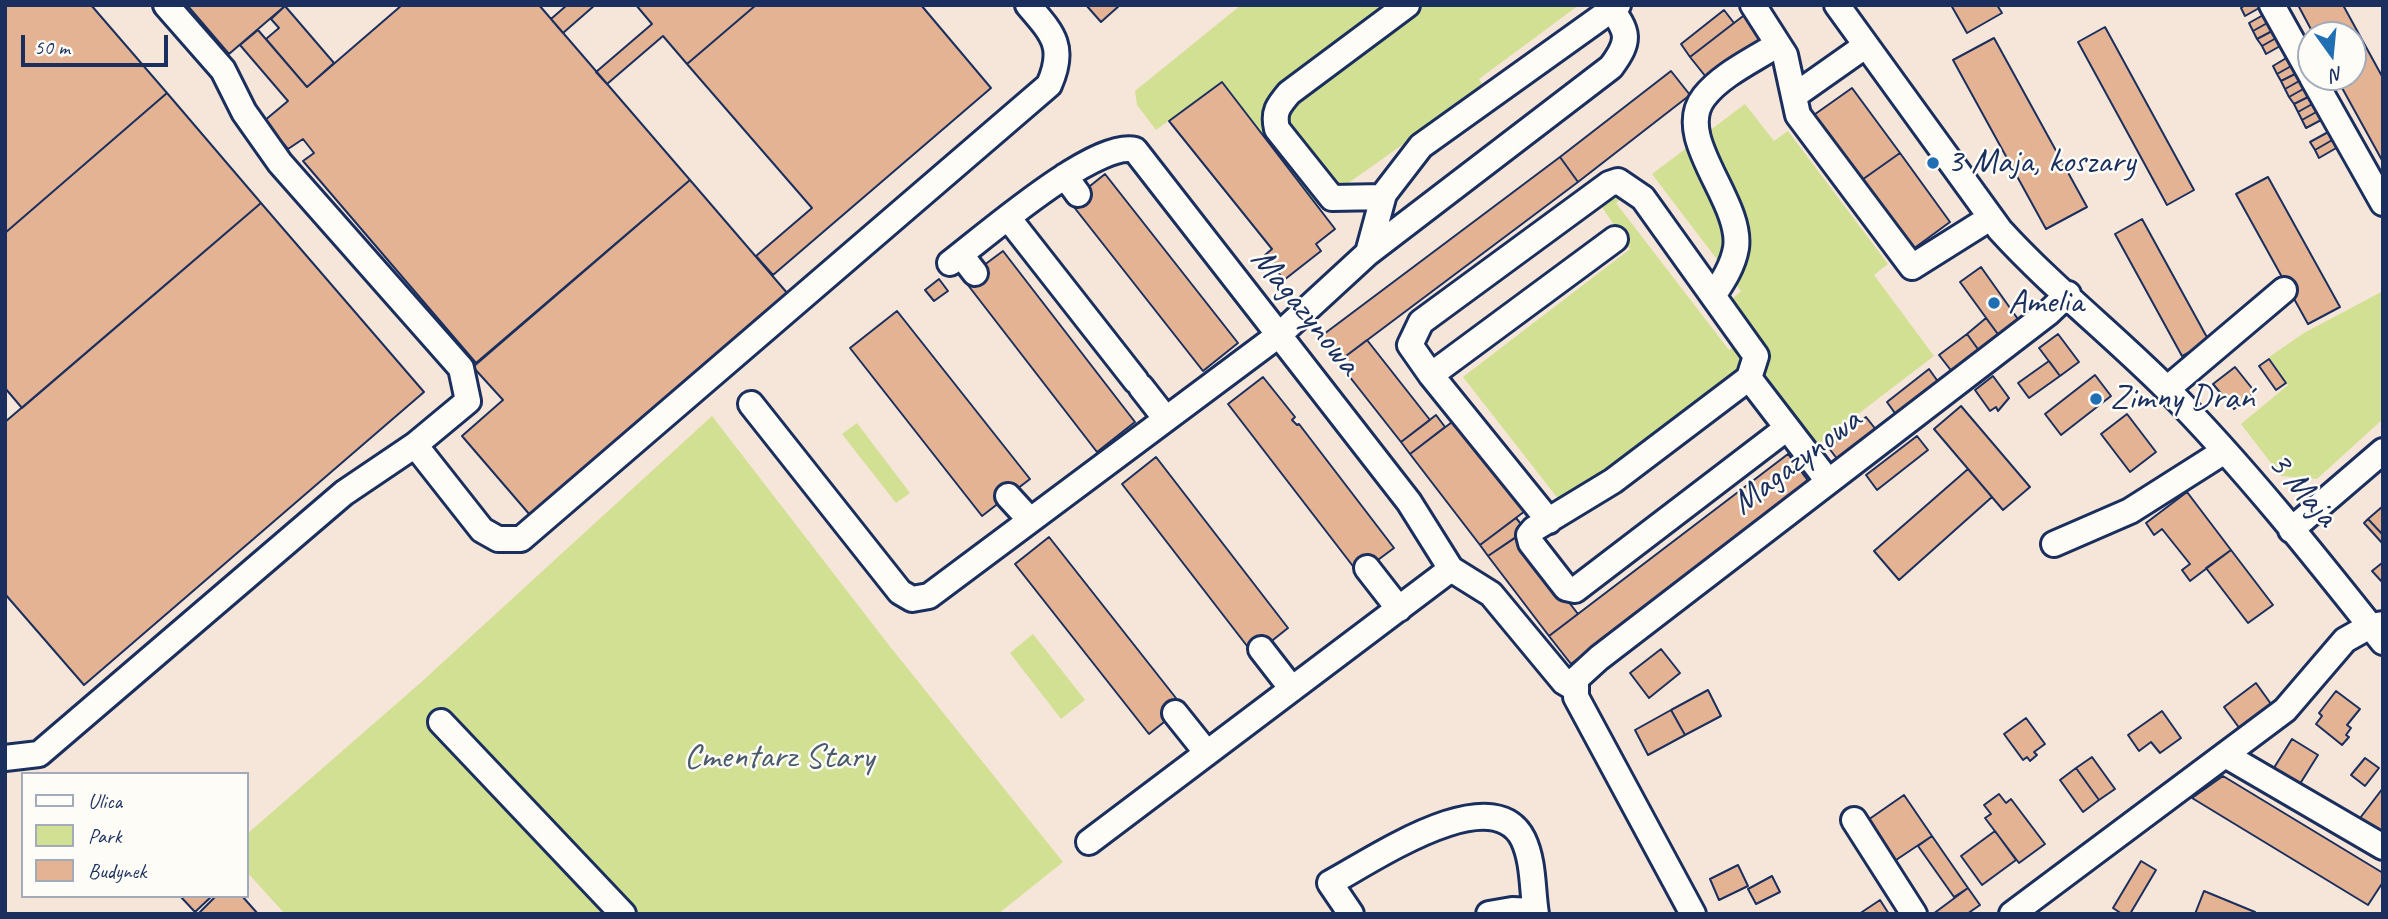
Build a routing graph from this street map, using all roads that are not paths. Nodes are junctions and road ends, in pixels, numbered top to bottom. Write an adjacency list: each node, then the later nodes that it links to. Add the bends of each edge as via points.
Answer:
1 (166, 5): 30 (street, via 223,70 244,112 280,163 461,368 468,401)
2 (1028, 5): 30 (street, via 1058,48 1058,65 1049,85 521,539 498,539 482,530)
3 (1407, 5): 13 (street, via 1289,93 1274,117 1277,129 1332,198)
4 (1753, 5): 8 (street)
5 (1837, 5): 9 (street, 3 Maja)
6 (2272, 5): 10 (street)
7 (1613, 7): 13 (street, via 1421,146); 18 (street, via 1625,32 1625,48 1611,67)
8 (1778, 44): 12 (street); 22 (street, via 1703,98 1696,121 1702,150 1733,219 1736,246 1729,270)
9 (1865, 46): 12 (street); 15 (street, 3 Maja)
10 (2297, 51)
11 (2320, 91): 14 (street)
12 (1794, 96): 15 (street, via 1798,114 1912,267)
13 (1383, 197): 18 (street)
14 (2383, 203)
15 (1990, 218): 21 (street, 3 Maja, via 2029,261)
16 (1009, 219): 19 (street); 23 (street, Magazynowa, via 1071,185 1116,150 1128,148 1139,154); 28 (street)
17 (1615, 239): 24 (street)
18 (1368, 253): 23 (street)
19 (962, 264)
20 (2284, 290): 26 (street)
21 (2068, 294): 26 (street, 3 Maja); 33 (street, Magazynowa)
22 (1713, 296): 24 (street, via 1643,198 1618,181 1421,322 1410,345); 25 (street, via 1756,356)
23 (1280, 334): 28 (street); 40 (street, Magazynowa, via 1409,502)
24 (1431, 375): 36 (street)
25 (1749, 378): 29 (street); 36 (street, via 1613,481)
26 (2167, 389): 32 (street, 3 Maja)
27 (751, 404): 35 (street, via 906,597 929,596)
28 (1166, 419): 35 (street)
29 (1787, 428): 33 (street); 36 (street, via 1575,590 1566,588 1531,543 1529,535 1534,529)
30 (415, 445): 50 (street, via 344,493 39,754)
31 (2383, 451): 37 (street)
32 (2223, 452): 37 (street, 3 Maja); 38 (street, via 2130,511)
33 (1828, 481): 44 (street, Magazynowa, via 1599,658 1582,672)
34 (1008, 496): 35 (street)
35 (1030, 520)
36 (1549, 522)
37 (2291, 530): 42 (street, 3 Maja)
38 (2054, 544)
39 (1367, 568): 41 (street)
40 (1451, 569): 41 (street); 44 (street, Magazynowa, via 1491,594 1564,682)
41 (1399, 609): 45 (street)
42 (2379, 631): 49 (street, via 2345,640 2285,710)
43 (1261, 649): 45 (street)
44 (1574, 688): 58 (street, Magazynowa)
45 (1292, 689): 48 (street)
46 (1175, 713): 48 (street)
47 (441, 722): 55 (street)
48 (1207, 753): 52 (street)
49 (2227, 755): 53 (street); 60 (street)
50 (5, 758)
51 (1854, 820): 59 (street)
52 (1089, 842)
53 (2383, 847)
54 (1535, 913): 56 (street, via 1531,864 1523,839 1514,826 1501,819 1475,815 1405,842 1330,883); 57 (street)
55 (623, 914)
56 (1351, 914)
57 (1489, 914)
58 (1693, 914)
59 (1914, 914)
60 (2012, 914)

